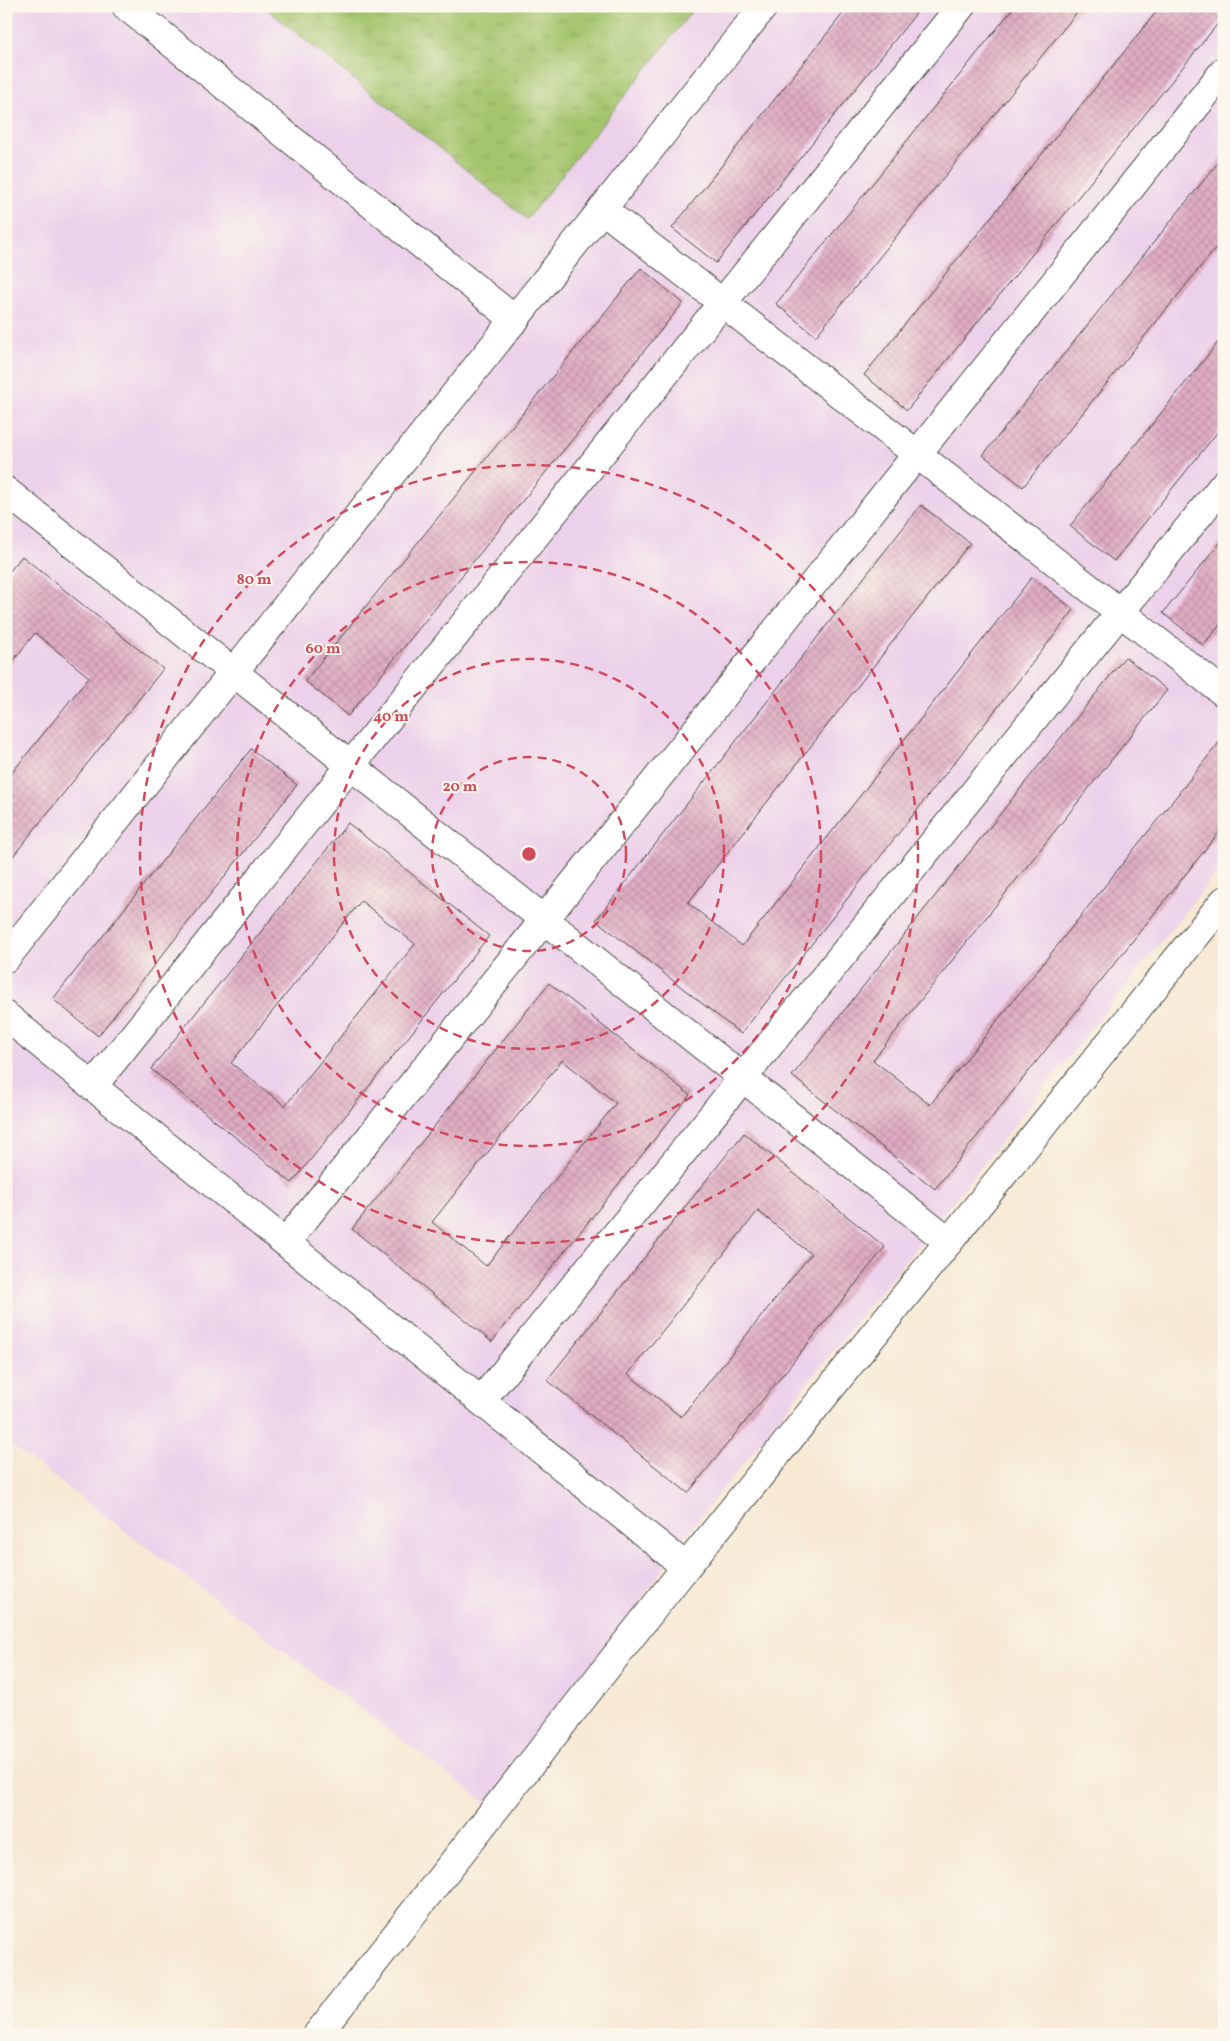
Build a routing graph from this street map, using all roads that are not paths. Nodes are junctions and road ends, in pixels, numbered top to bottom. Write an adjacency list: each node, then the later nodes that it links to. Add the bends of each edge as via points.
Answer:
1 (126, 6): 7 (street)
2 (764, 6): 5 (street)
3 (962, 6): 6 (street)
4 (1224, 71): 8 (street)
5 (602, 209): 6 (street); 7 (street)
6 (723, 303): 8 (street); 14 (street)
7 (514, 320): 12 (street)
8 (917, 454): 11 (street); 16 (street)
9 (1224, 484): 11 (street)
10 (6, 492): 12 (street)
11 (1120, 612): 13 (street); 19 (street)
12 (234, 672): 14 (street); 17 (street)
13 (1224, 693)
14 (351, 766): 16 (street); 20 (street)
15 (1224, 901): 22 (street)
16 (544, 920): 19 (street); 21 (street)
17 (6, 958)
18 (6, 1016): 20 (street)
19 (743, 1078): 22 (street); 23 (street)
20 (93, 1086): 21 (street)
21 (286, 1242): 23 (street)
22 (949, 1242): 24 (street)
23 (481, 1401): 24 (street)
24 (686, 1567): 25 (street)
25 (317, 2035)

